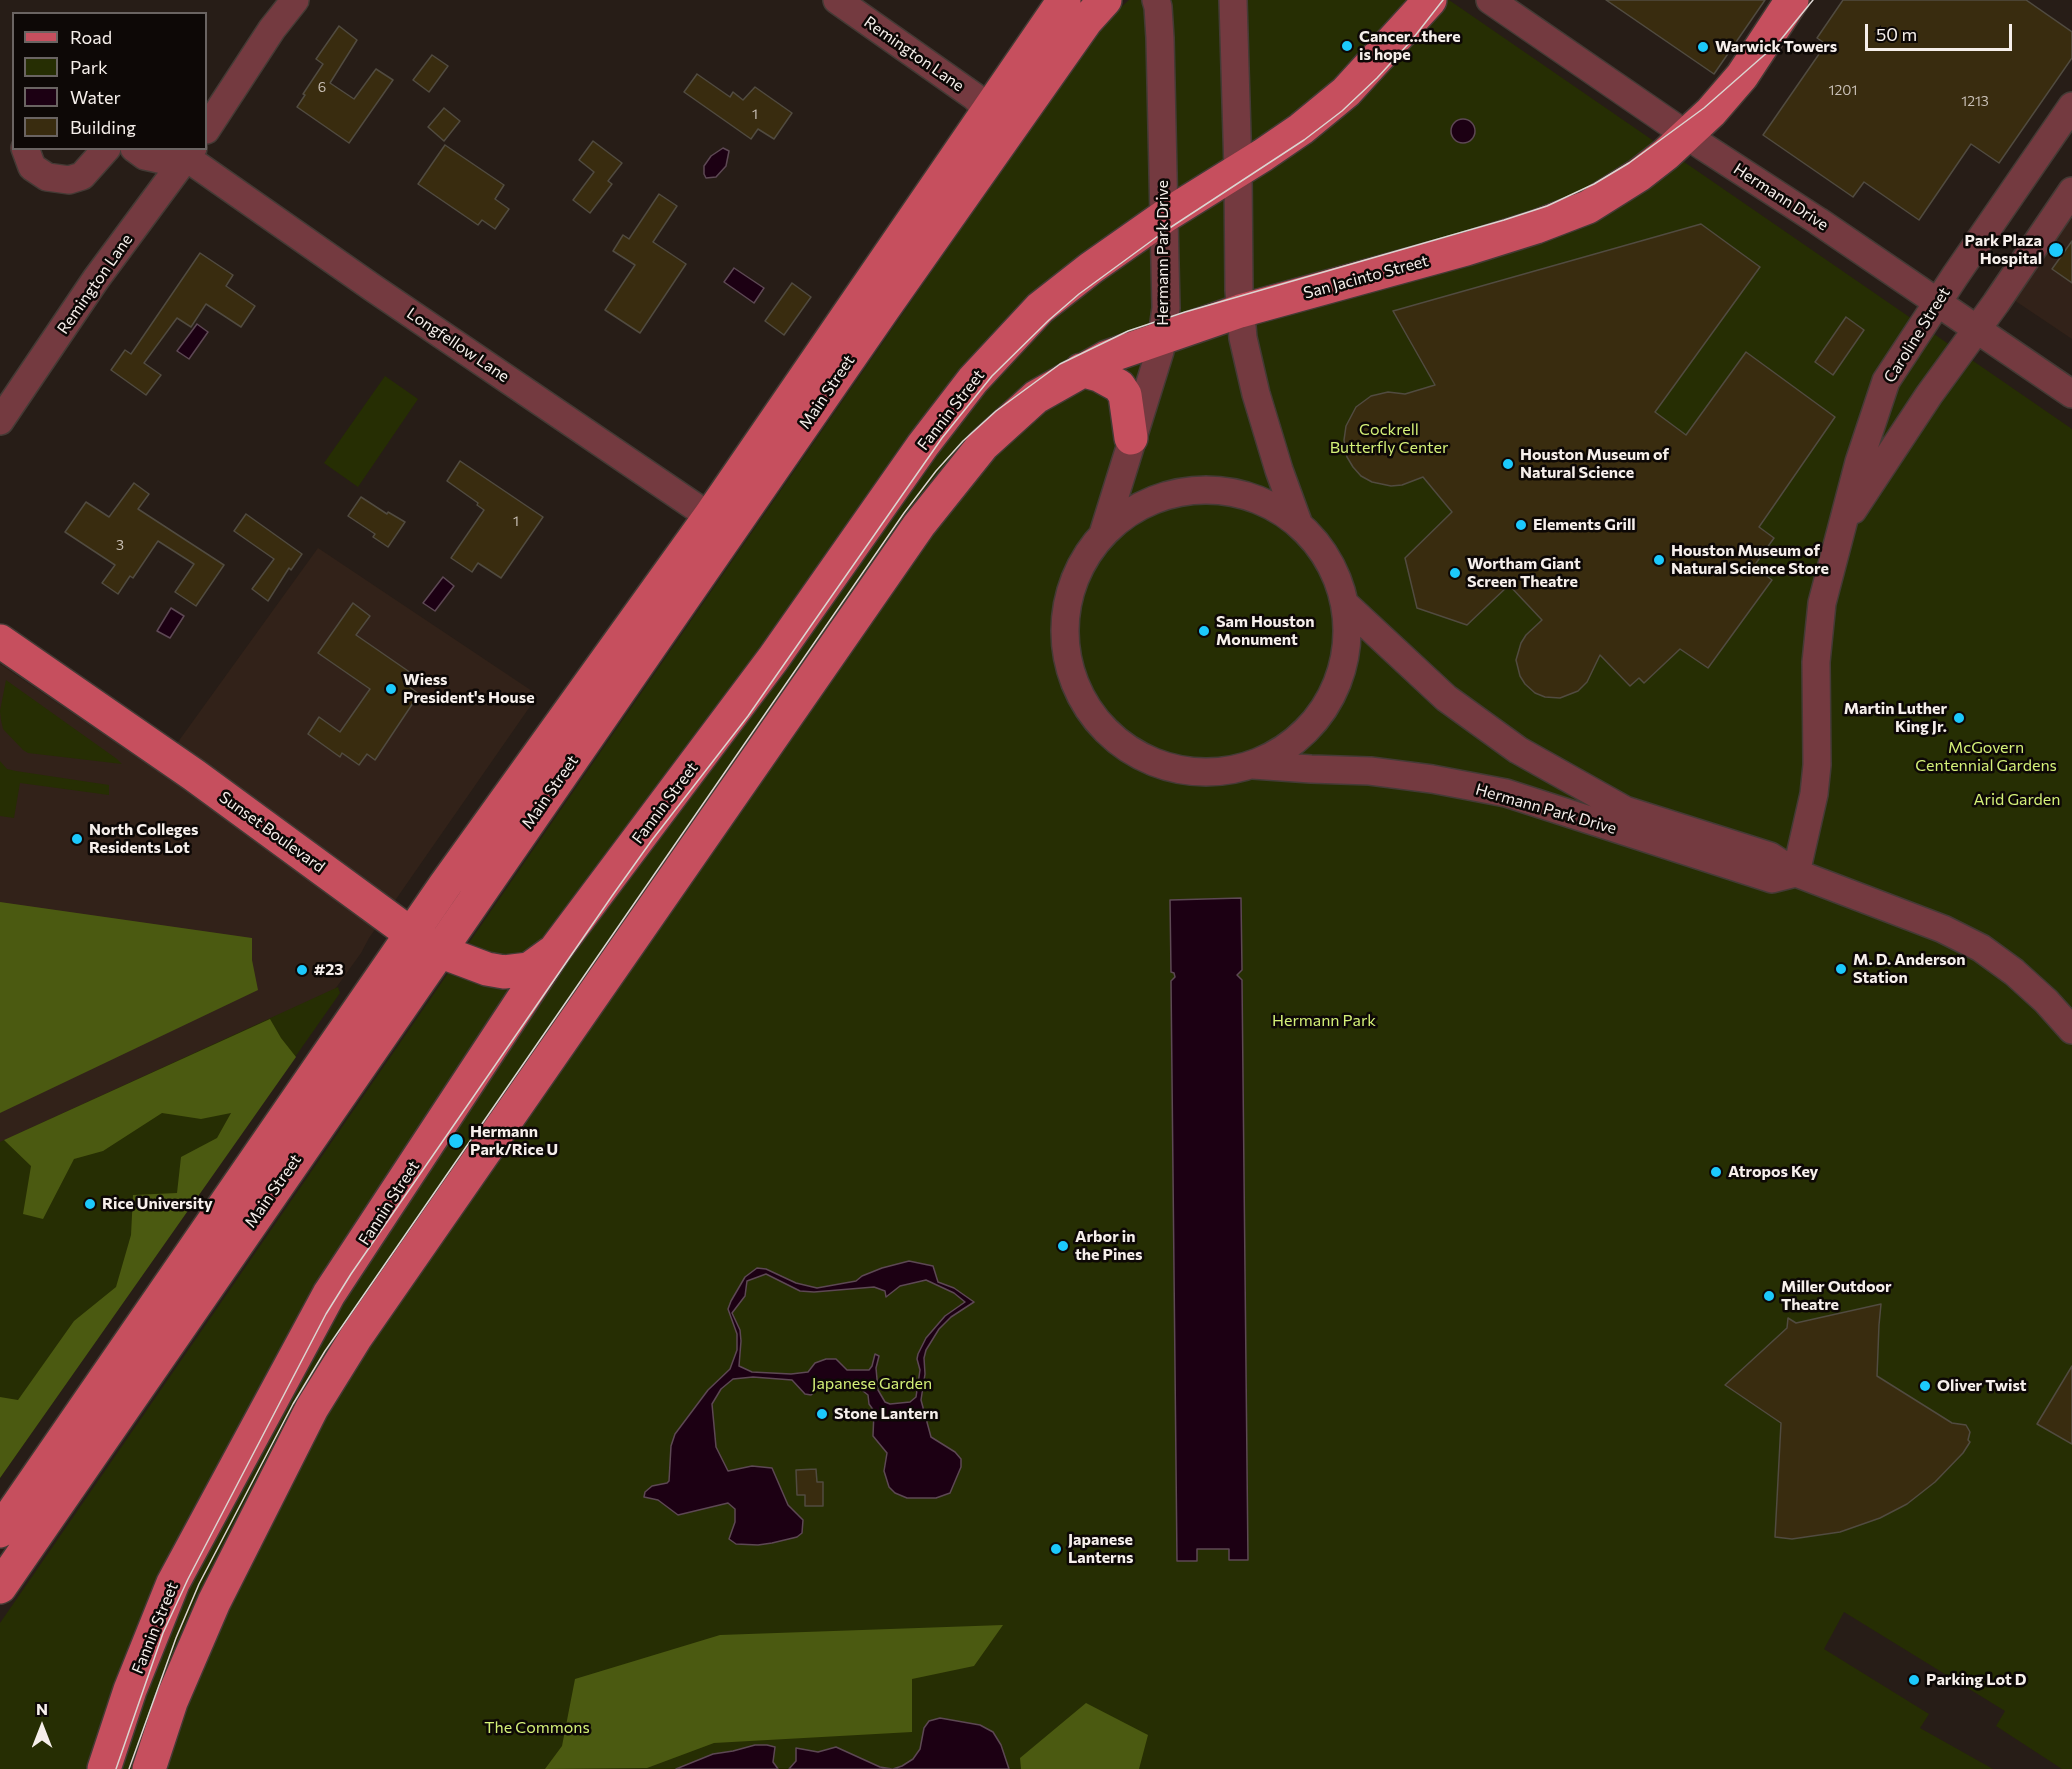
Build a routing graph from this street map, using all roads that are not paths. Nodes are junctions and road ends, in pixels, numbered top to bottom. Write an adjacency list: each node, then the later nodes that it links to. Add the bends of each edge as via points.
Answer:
1 (295, 0): 12 (street)
2 (837, 0): 11 (street, Remington Lane, via 968,92)
3 (1064, 0): 11 (main road, Main Street)
4 (1106, 0): 30 (main road, Main Street, via 1086,21 884,308)
5 (1156, 0): 20 (street, Hermann Park Drive)
6 (1233, 0): 18 (street)
7 (1430, 0): 18 (main road, Fannin Street, via 1346,92 1301,129)
8 (1490, 0): 13 (street, Hermann Drive)
9 (1792, 0): 13 (main road, San Jacinto Street, via 1742,76)
10 (2072, 106): 21 (street, Caroline Street)
11 (988, 111): 30 (main road, Main Street)
12 (207, 128)
13 (1687, 135): 21 (street, Hermann Drive); 22 (main road, San Jacinto Street, via 1639,175 1588,207 1466,249)
14 (26, 150): 15 (street, via 32,167 47,177 69,180 82,176)
15 (105, 150)
16 (137, 150): 17 (street, via 168,161)
17 (188, 152): 27 (street, Remington Lane); 30 (street, Longfellow Lane, via 363,281)
18 (1238, 170): 20 (main road, Fannin Street); 22 (street)
19 (2072, 191): 23 (street, Caroline Street)
20 (1165, 216): 24 (street, Hermann Park Drive); 38 (main road, Fannin Street, via 1040,308 973,380 923,444 773,659)
21 (1937, 303): 23 (street, Hermann Drive); 29 (street, Caroline Street, via 1886,381)
22 (1240, 311): 24 (main road, San Jacinto Street); 31 (street, via 1256,394)
23 (1976, 330): 26 (street, Hermann Drive); 29 (street, Caroline Street)
24 (1163, 337): 25 (main road, San Jacinto Street); 28 (street, Hermann Park Drive)
25 (1081, 370): 28 (main road, via 1099,375 1125,394); 44 (main road, San Jacinto Street, via 1036,397 983,444 919,525 343,1357 312,1408 214,1602 171,1702)
26 (2072, 394)
27 (0, 421)
28 (1131, 438): 32 (street, Hermann Park Drive)
29 (1844, 523): 36 (street, Caroline Street, via 1818,632 1817,765)
30 (721, 524): 37 (main road, Main Street); 39 (main road, Main Street)
31 (1299, 525): 32 (street, via 1271,506 1239,494 1202,490 1167,495 1132,511); 33 (street, via 1329,561)
32 (1103, 534): 35 (street, via 1081,564 1068,598 1064,635 1071,675 1089,712 1117,741 1170,768 1205,771)
33 (1346, 605): 35 (street, via 1347,650 1334,692 1309,728 1274,755); 36 (street, Hermann Park Drive, via 1446,698 1518,750 1625,810 1770,856)
34 (0, 641): 37 (main road, Sunset Boulevard, via 194,775)
35 (1253, 765): 36 (street, Hermann Park Drive, via 1370,771 1506,793 1772,879)
36 (1796, 873): 40 (street, Hermann Park Drive, via 1943,929 1981,948 2038,993)
37 (411, 934): 39 (main road, Sunset Boulevard); 41 (main road, Main Street)
38 (555, 950): 39 (main road, Sunset Boulevard, via 529,969 504,972); 43 (main road, Fannin Street, via 329,1294 172,1583)
39 (439, 951): 42 (main road, Main Street)
40 (2072, 1030)
41 (0, 1531)
42 (0, 1587)
43 (104, 1769)
44 (149, 1769)

